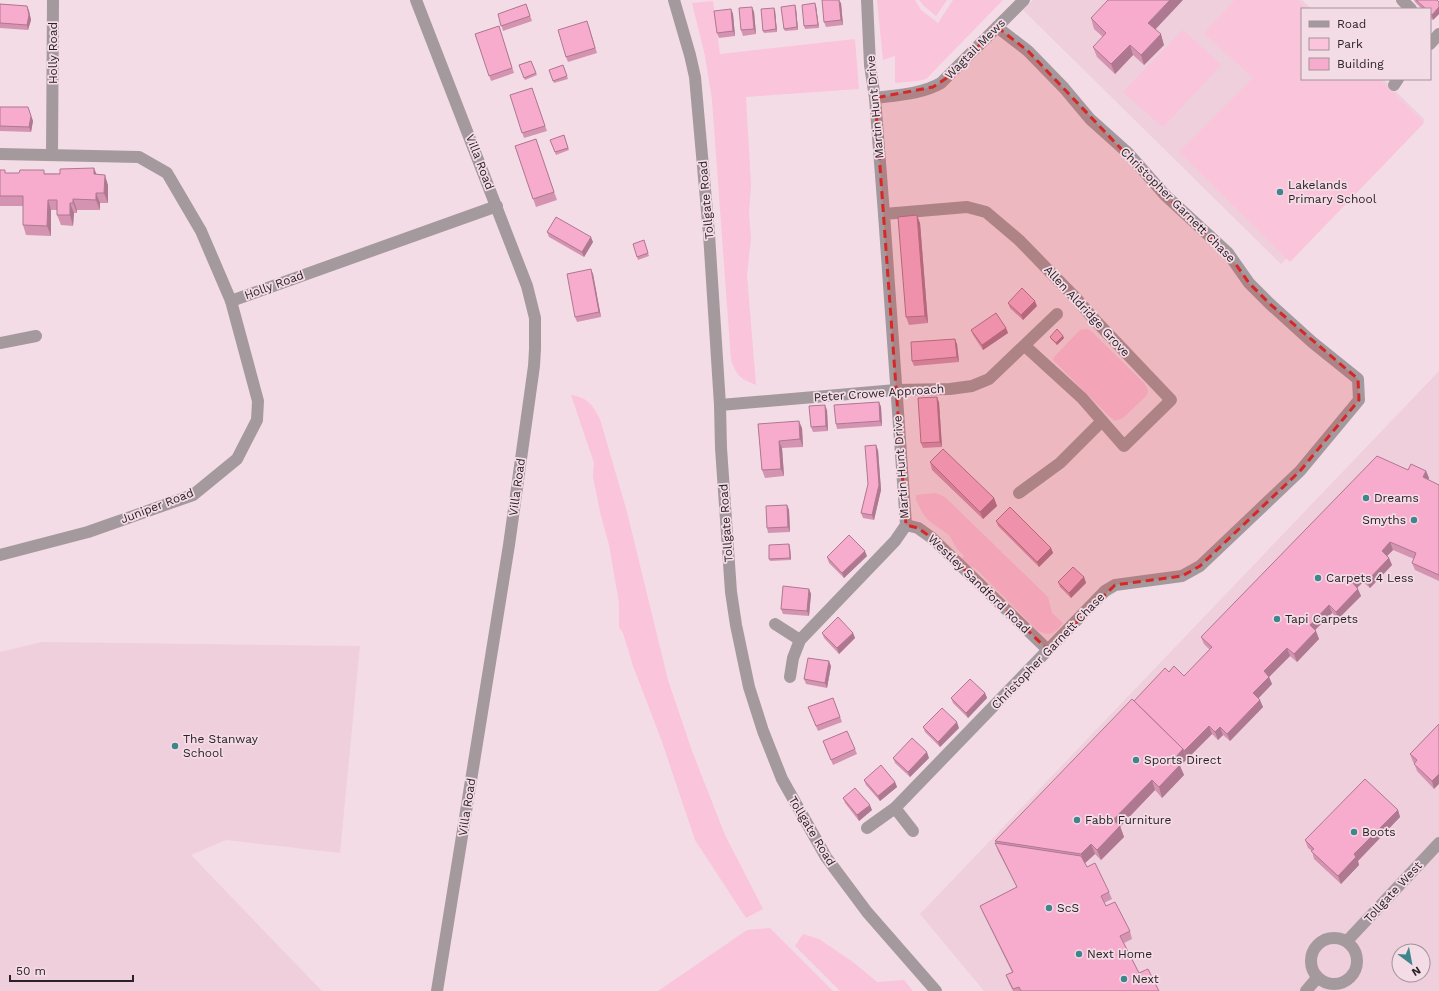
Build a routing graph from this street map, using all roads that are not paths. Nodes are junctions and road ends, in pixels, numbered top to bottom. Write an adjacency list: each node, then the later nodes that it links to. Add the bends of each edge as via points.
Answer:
1 (53, 0): 11 (street, Holly Road)
2 (416, 0): 12 (street, Villa Road)
3 (674, 0): 20 (street, Tollgate Road, via 695,77 709,234)
4 (868, 0): 9 (street, Martin Hunt Drive, via 870,64)
5 (1024, 0): 8 (street, Wagtail Mews)
6 (1402, 0): 7 (street)
7 (1410, 8)
8 (997, 27): 9 (street, Wagtail Mews, via 948,77 933,87); 27 (street, Christopher Garnett Chase, via 1028,51 1090,119 1128,153 1165,195 1228,253 1250,283 1270,304 1358,379 1359,400 1300,471 1200,566 1182,576 1115,585 1105,591)
9 (875, 98): 13 (street, Martin Hunt Drive)
10 (0, 154): 11 (street, Holly Road)
11 (52, 155): 14 (street, Holly Road, via 139,157 168,173 201,231)
12 (497, 206): 14 (street, Holly Road); 35 (street, Villa Road, via 527,286 535,318 535,349 509,545)
13 (884, 214): 19 (street, Martin Hunt Drive); 21 (street, Allen Aldridge Grove, via 968,207 986,212 1019,240 1171,400 1124,446)
14 (231, 301): 24 (street, Juniper Road, via 258,401 257,420 237,459 193,495 88,532)
15 (1057, 314): 18 (street, Peter Crowe Approach)
16 (36, 336): 17 (street)
17 (0, 343)
18 (1025, 346): 19 (street, Peter Crowe Approach, via 989,379 972,386); 21 (street, Allen Aldridge Grove, via 1082,398)
19 (896, 390): 20 (street, Peter Crowe Approach); 23 (street, Martin Hunt Drive)
20 (720, 405): 36 (street, Tollgate Road, via 727,538 736,625 749,687 762,728 782,779 826,857 867,912)
21 (1102, 421): 22 (street, via 1060,463)
22 (1019, 493)
23 (906, 525): 26 (street, Martin Hunt Drive, via 895,540); 27 (street, Westley Sandford Road, via 918,528 932,538)
24 (0, 555)
25 (775, 624): 26 (street)
26 (800, 640): 28 (street, Martin Hunt Drive, via 793,658)
27 (1048, 650): 29 (street, Christopher Garnett Chase)
28 (790, 677)
29 (895, 808): 30 (street, Christopher Garnett Chase); 31 (street)
30 (867, 828)
31 (913, 831)
32 (1439, 843): 33 (street, Tollgate West)
33 (1347, 941): 34 (street, via 1339,937 1330,937 1315,946 1310,962); 34 (street, via 1353,946 1358,961 1352,975 1345,982 1335,984)
34 (1317, 978): 37 (street)
35 (437, 991)
36 (936, 991)
37 (1306, 991)

